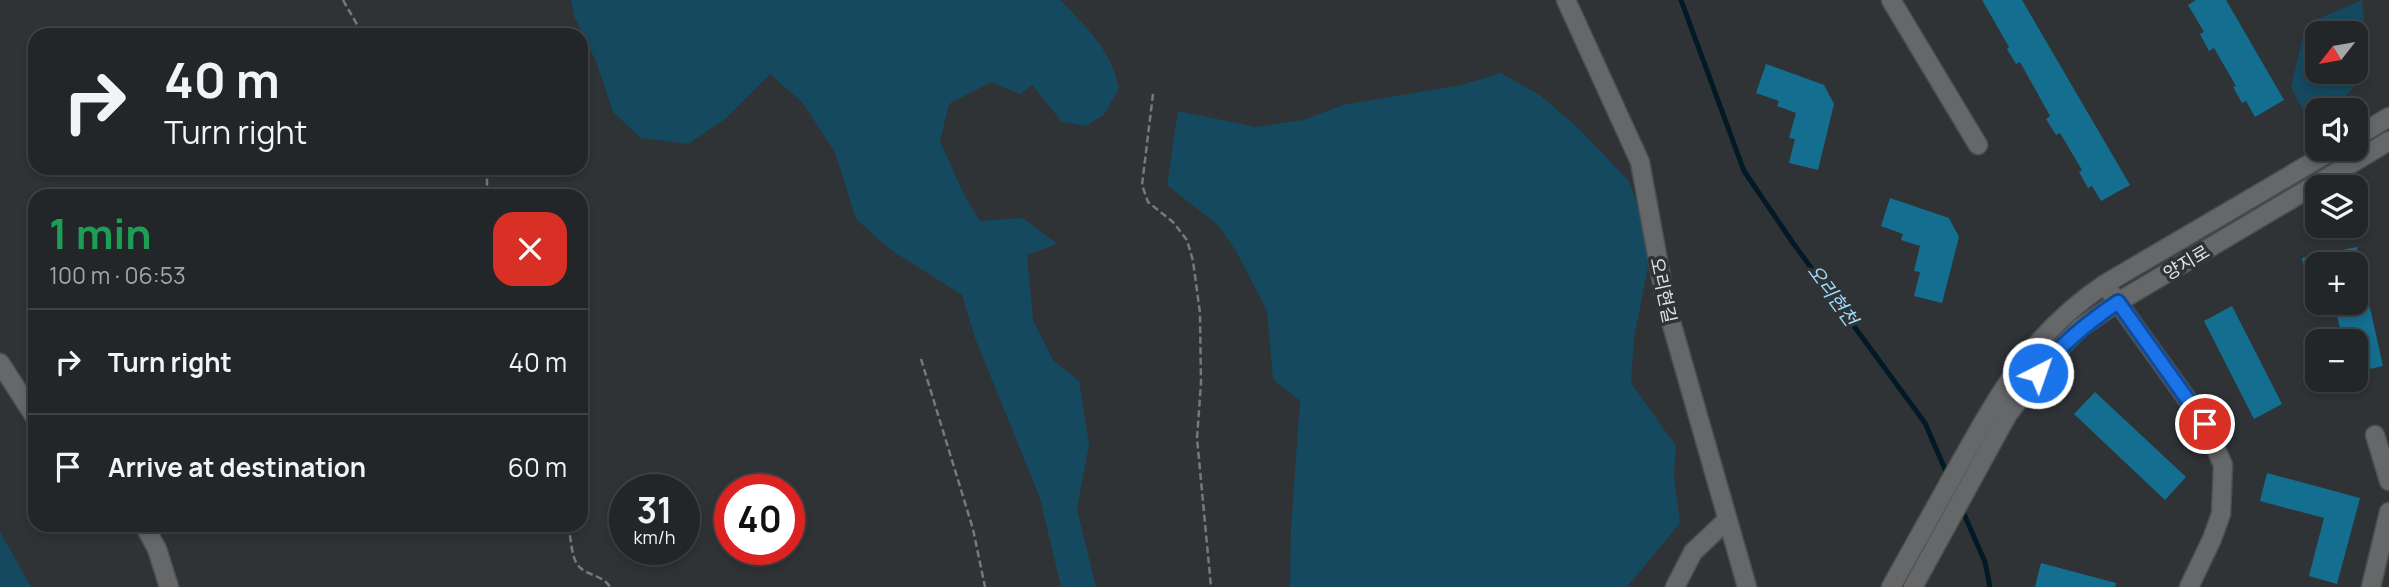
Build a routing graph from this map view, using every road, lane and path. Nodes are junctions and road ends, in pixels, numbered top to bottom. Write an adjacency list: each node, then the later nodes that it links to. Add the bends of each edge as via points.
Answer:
1 (343, 0): 4 (path)
2 (1566, 0): 20 (street, 오리현길, via 1640,162 1665,304)
3 (1891, 0): 9 (street)
4 (359, 28)
5 (1153, 94): 26 (path, via 1142,186 1148,202 1187,240 1193,261 1200,313 1197,438)
6 (2389, 117): 7 (street)
7 (2368, 130)
8 (2389, 141): 12 (street, 양지로)
9 (1978, 145)
10 (2315, 161): 11 (street, 양지로)
11 (2105, 284): 12 (street); 16 (street, 양지로, via 2077,303 2026,356)
12 (2118, 302): 16 (street, 양지로, via 2080,328); 31 (street, via 2205,424 2223,465 2221,514)
13 (921, 359): 25 (path, via 974,529)
14 (0, 363): 15 (street)
15 (28, 406)
16 (2000, 410): 29 (street); 30 (street)
17 (2375, 435): 18 (street)
18 (2389, 481)
19 (2389, 512): 32 (street)
20 (1727, 520): 27 (street, via 1692,552); 28 (street, 오리현길)
21 (148, 532): 23 (street)
22 (569, 532): 24 (path, via 576,564)
23 (169, 587)
24 (610, 587)
25 (985, 587)
26 (1211, 587)
27 (1675, 587)
28 (1747, 587)
29 (1891, 587)
30 (1913, 587)
31 (2189, 587)
32 (2371, 587)

